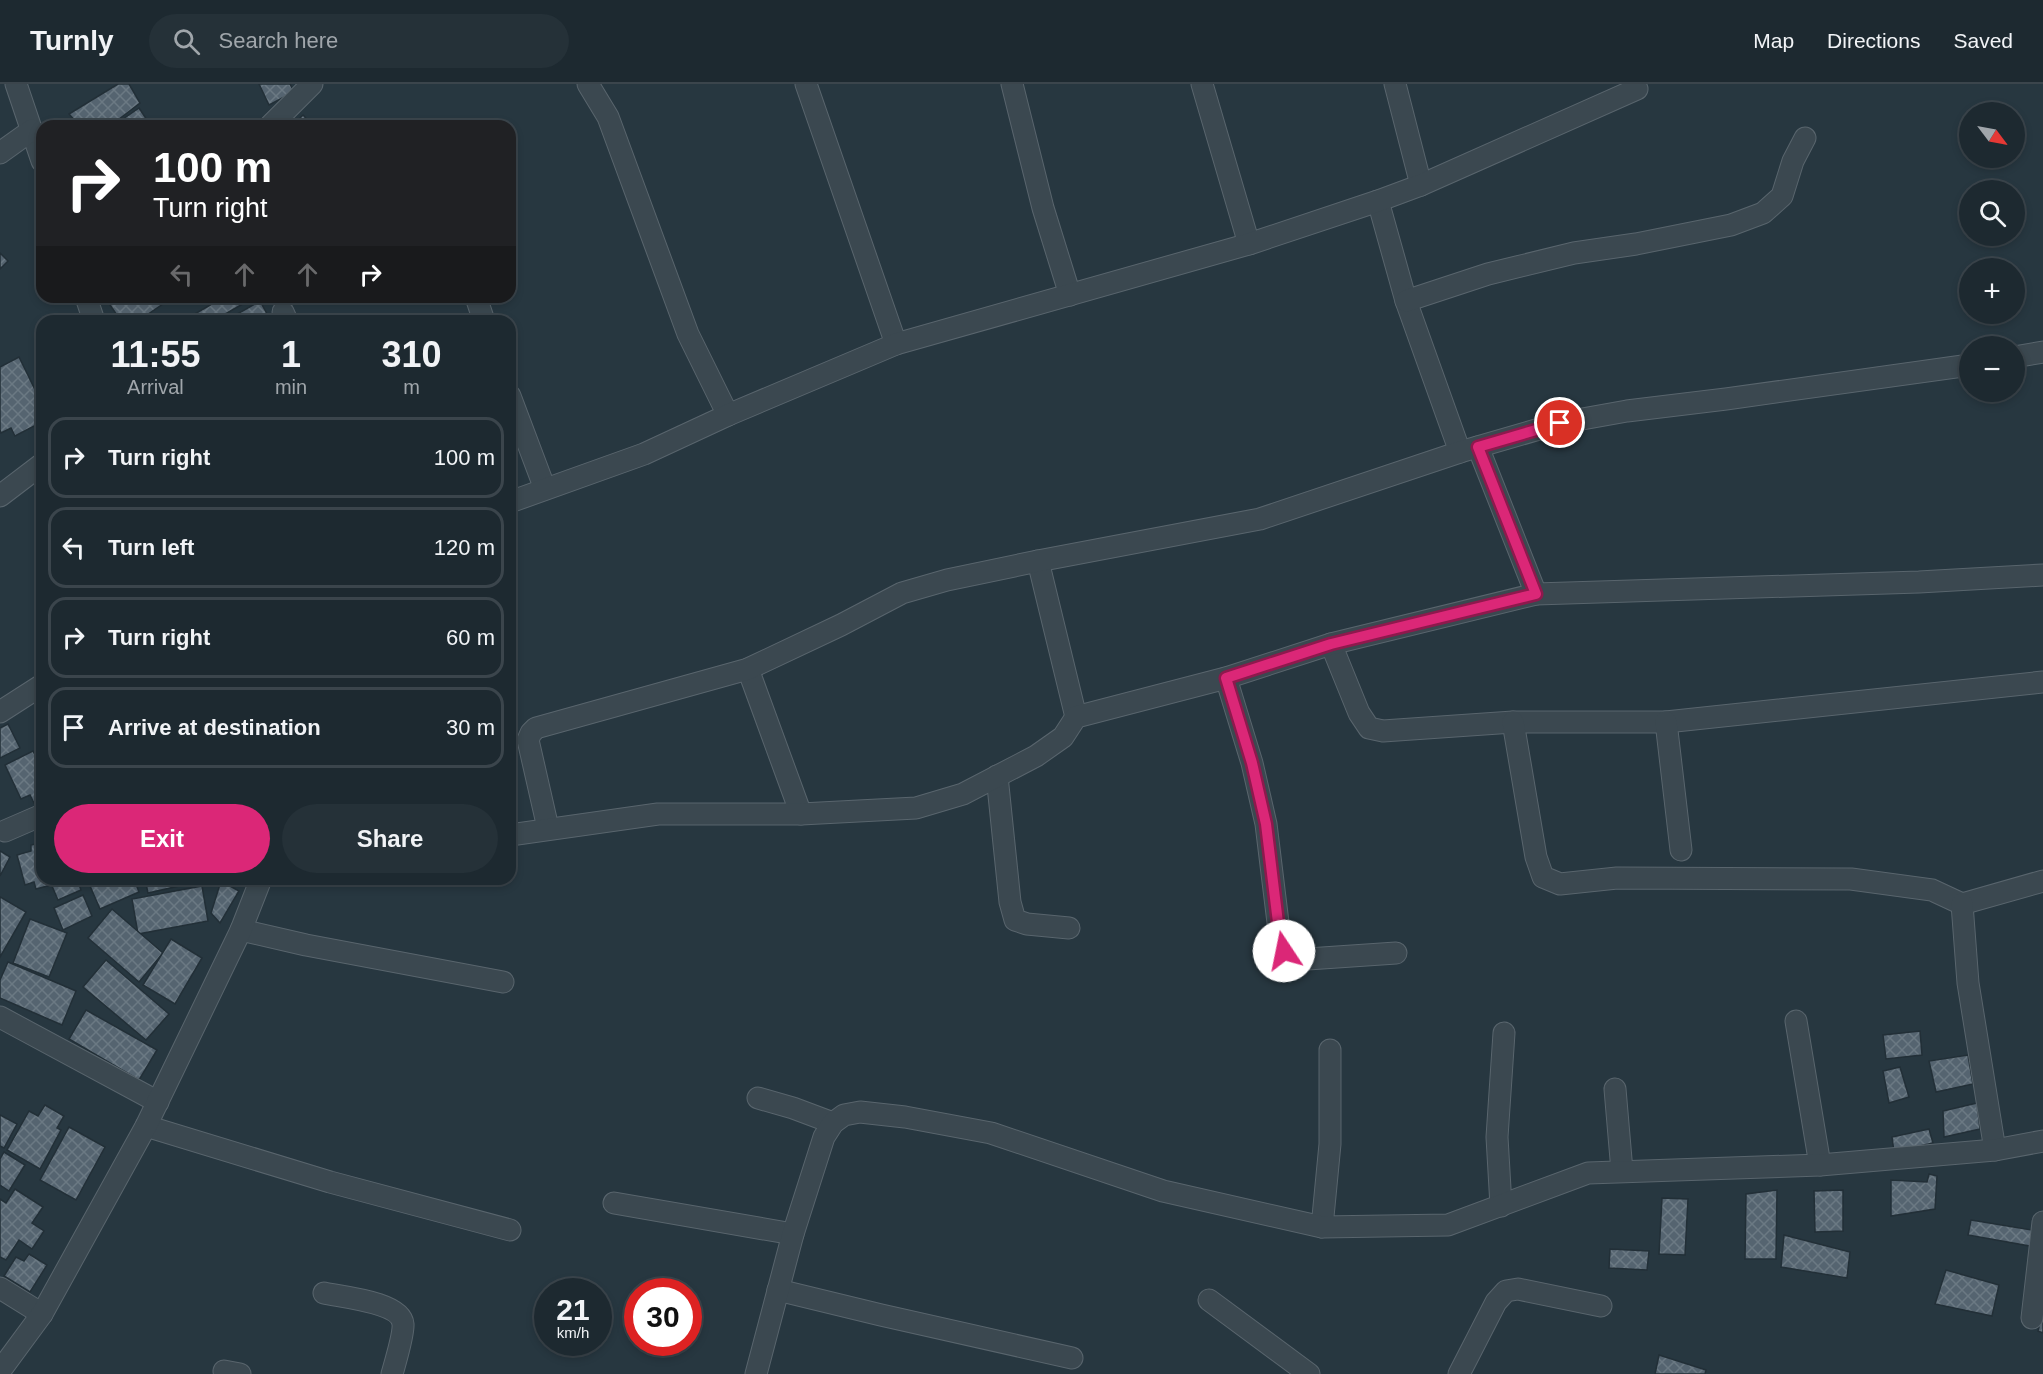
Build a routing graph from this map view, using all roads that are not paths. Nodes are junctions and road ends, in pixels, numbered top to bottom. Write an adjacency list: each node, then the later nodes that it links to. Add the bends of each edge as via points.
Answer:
1 (16, 84): 10 (street)
2 (312, 84): 9 (street)
3 (588, 84): 24 (street, via 608,117 688,334)
4 (806, 84): 19 (street)
5 (1012, 84): 17 (street)
6 (1202, 84): 16 (street)
7 (1395, 84): 14 (street)
8 (1637, 89): 14 (street)
9 (276, 120)
10 (32, 130): 12 (street); 13 (street)
11 (1805, 138): 18 (street, via 1782,196 1763,213 1731,225 1574,253)
12 (36, 142)
13 (0, 153)
14 (1421, 185): 15 (street)
15 (1378, 201): 16 (street); 18 (street)
16 (1249, 244): 17 (street)
17 (1070, 295): 19 (street)
18 (1406, 302): 25 (street)
19 (896, 344): 24 (street)
20 (2043, 352): 21 (street)
21 (2025, 355)
22 (1959, 367): 25 (street, via 1627,411 1560,423)
23 (516, 412): 27 (street)
24 (728, 415): 27 (street, via 644,454)
25 (1469, 449): 30 (street, via 1260,519); 32 (street)
26 (36, 469): 28 (street)
27 (545, 489): 29 (street)
28 (0, 496)
29 (516, 500)
30 (1038, 561): 34 (street, via 902,593); 39 (street)
31 (2043, 575): 32 (street)
32 (1536, 594): 33 (street)
33 (1331, 644): 35 (street); 40 (street, via 1369,728 1383,731)
34 (748, 669): 43 (street); 45 (street, via 536,728 528,740)
35 (1226, 678): 39 (street); 54 (street, via 1266,824 1284,951 1293,960)
36 (2043, 682): 41 (street)
37 (36, 689): 38 (street)
38 (0, 712)
39 (1076, 717): 42 (street, via 1063,737)
40 (1513, 722): 41 (street); 51 (street, via 1536,857 1543,877 1560,884 1617,878 1851,879 1932,890)
41 (1666, 722): 48 (street)
42 (997, 776): 43 (street, via 963,794 916,808); 52 (street, via 1015,920)
43 (801, 814): 45 (street, via 658,814)
44 (36, 818): 46 (street)
45 (548, 828): 47 (street)
46 (5, 831)
47 (516, 834)
48 (1681, 850)
49 (2043, 881): 51 (street)
50 (260, 885): 53 (street)
51 (1962, 904): 66 (street, via 1968,983)
52 (1069, 928)
53 (241, 930): 55 (street); 62 (street)
54 (1396, 953)
55 (502, 982)
56 (0, 1017): 62 (street)
57 (1796, 1021): 67 (street)
58 (1504, 1033): 70 (street, via 1497,1137)
59 (1330, 1050): 72 (street, via 1330,1144)
60 (1615, 1089): 68 (street)
61 (758, 1098): 63 (street)
62 (158, 1102): 64 (street)
63 (832, 1123): 72 (street, via 844,1115 860,1112 991,1133 1163,1191); 74 (street)
64 (146, 1126): 73 (street, via 330,1182); 80 (street)
65 (2043, 1141): 66 (street)
66 (1995, 1150): 67 (street)
67 (1820, 1165): 68 (street)
68 (1622, 1172): 70 (street, via 1588,1173)
69 (614, 1203): 74 (street)
70 (1501, 1206): 72 (street, via 1448,1225)
71 (2043, 1222): 81 (street)
72 (1322, 1227)
73 (510, 1230)
74 (793, 1234): 76 (street)
75 (0, 1288): 80 (street)
76 (778, 1290): 82 (street); 85 (street)
77 (324, 1293): 84 (street, via 388,1306 398,1313 403,1323)
78 (1209, 1300): 86 (street)
79 (1601, 1306): 87 (street, via 1518,1289 1506,1291 1496,1302)
80 (42, 1314): 83 (street)
81 (2032, 1318)
82 (1072, 1358)
83 (0, 1371)
84 (392, 1374)
85 (756, 1374)
86 (1309, 1374)
87 (1459, 1374)

